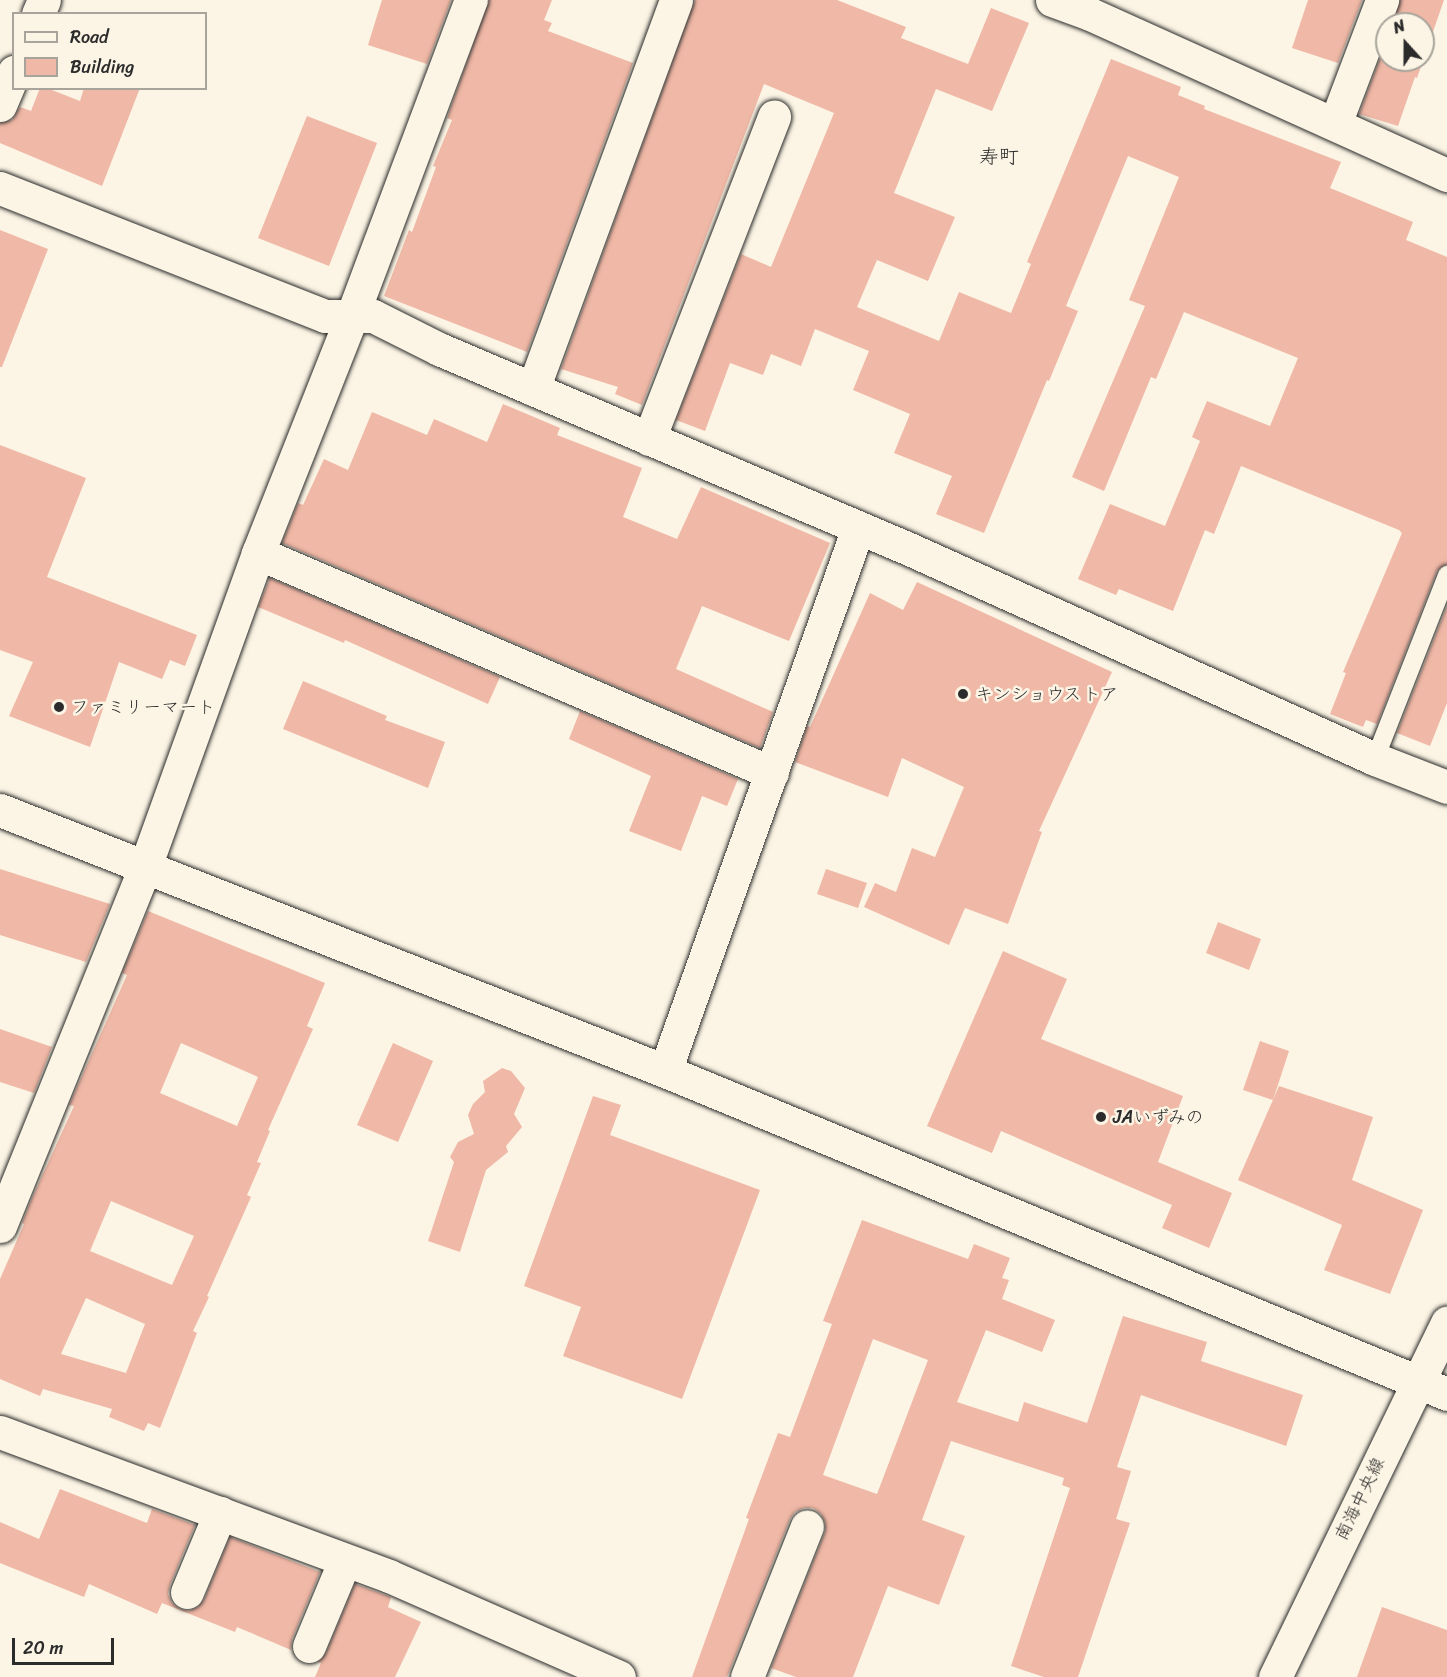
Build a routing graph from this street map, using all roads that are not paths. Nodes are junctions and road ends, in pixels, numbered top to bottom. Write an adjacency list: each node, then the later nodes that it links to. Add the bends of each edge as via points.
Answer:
1 (675, 0): 12 (street)
2 (1052, 0): 8 (street)
3 (1382, 0): 8 (street)
4 (464, 2): 11 (street)
5 (12, 77): 6 (street)
6 (0, 105)
7 (774, 116): 13 (street)
8 (1335, 124): 9 (street)
9 (1447, 175)
10 (0, 188): 11 (street, via 325,316)
11 (352, 316): 12 (street, via 373,316); 15 (street)
12 (533, 389): 13 (street)
13 (649, 439): 14 (street)
14 (858, 528): 17 (street); 18 (street)
15 (258, 553): 18 (street); 21 (street)
16 (1447, 575): 17 (lane)
17 (1375, 759): 19 (street)
18 (772, 773): 22 (street)
19 (1447, 787)
20 (0, 810): 21 (street)
21 (145, 867): 22 (street); 23 (street)
22 (665, 1071): 25 (street)
23 (0, 1226)
24 (1447, 1323): 25 (street, 南海中央線)
25 (1432, 1388): 34 (street, 南海中央線)
26 (0, 1432): 27 (street)
27 (220, 1513): 29 (street); 30 (street)
28 (807, 1526): 33 (street)
29 (345, 1560): 31 (street); 32 (street)
30 (187, 1592)
31 (309, 1646)
32 (608, 1675)
33 (747, 1677)
34 (1275, 1677)

